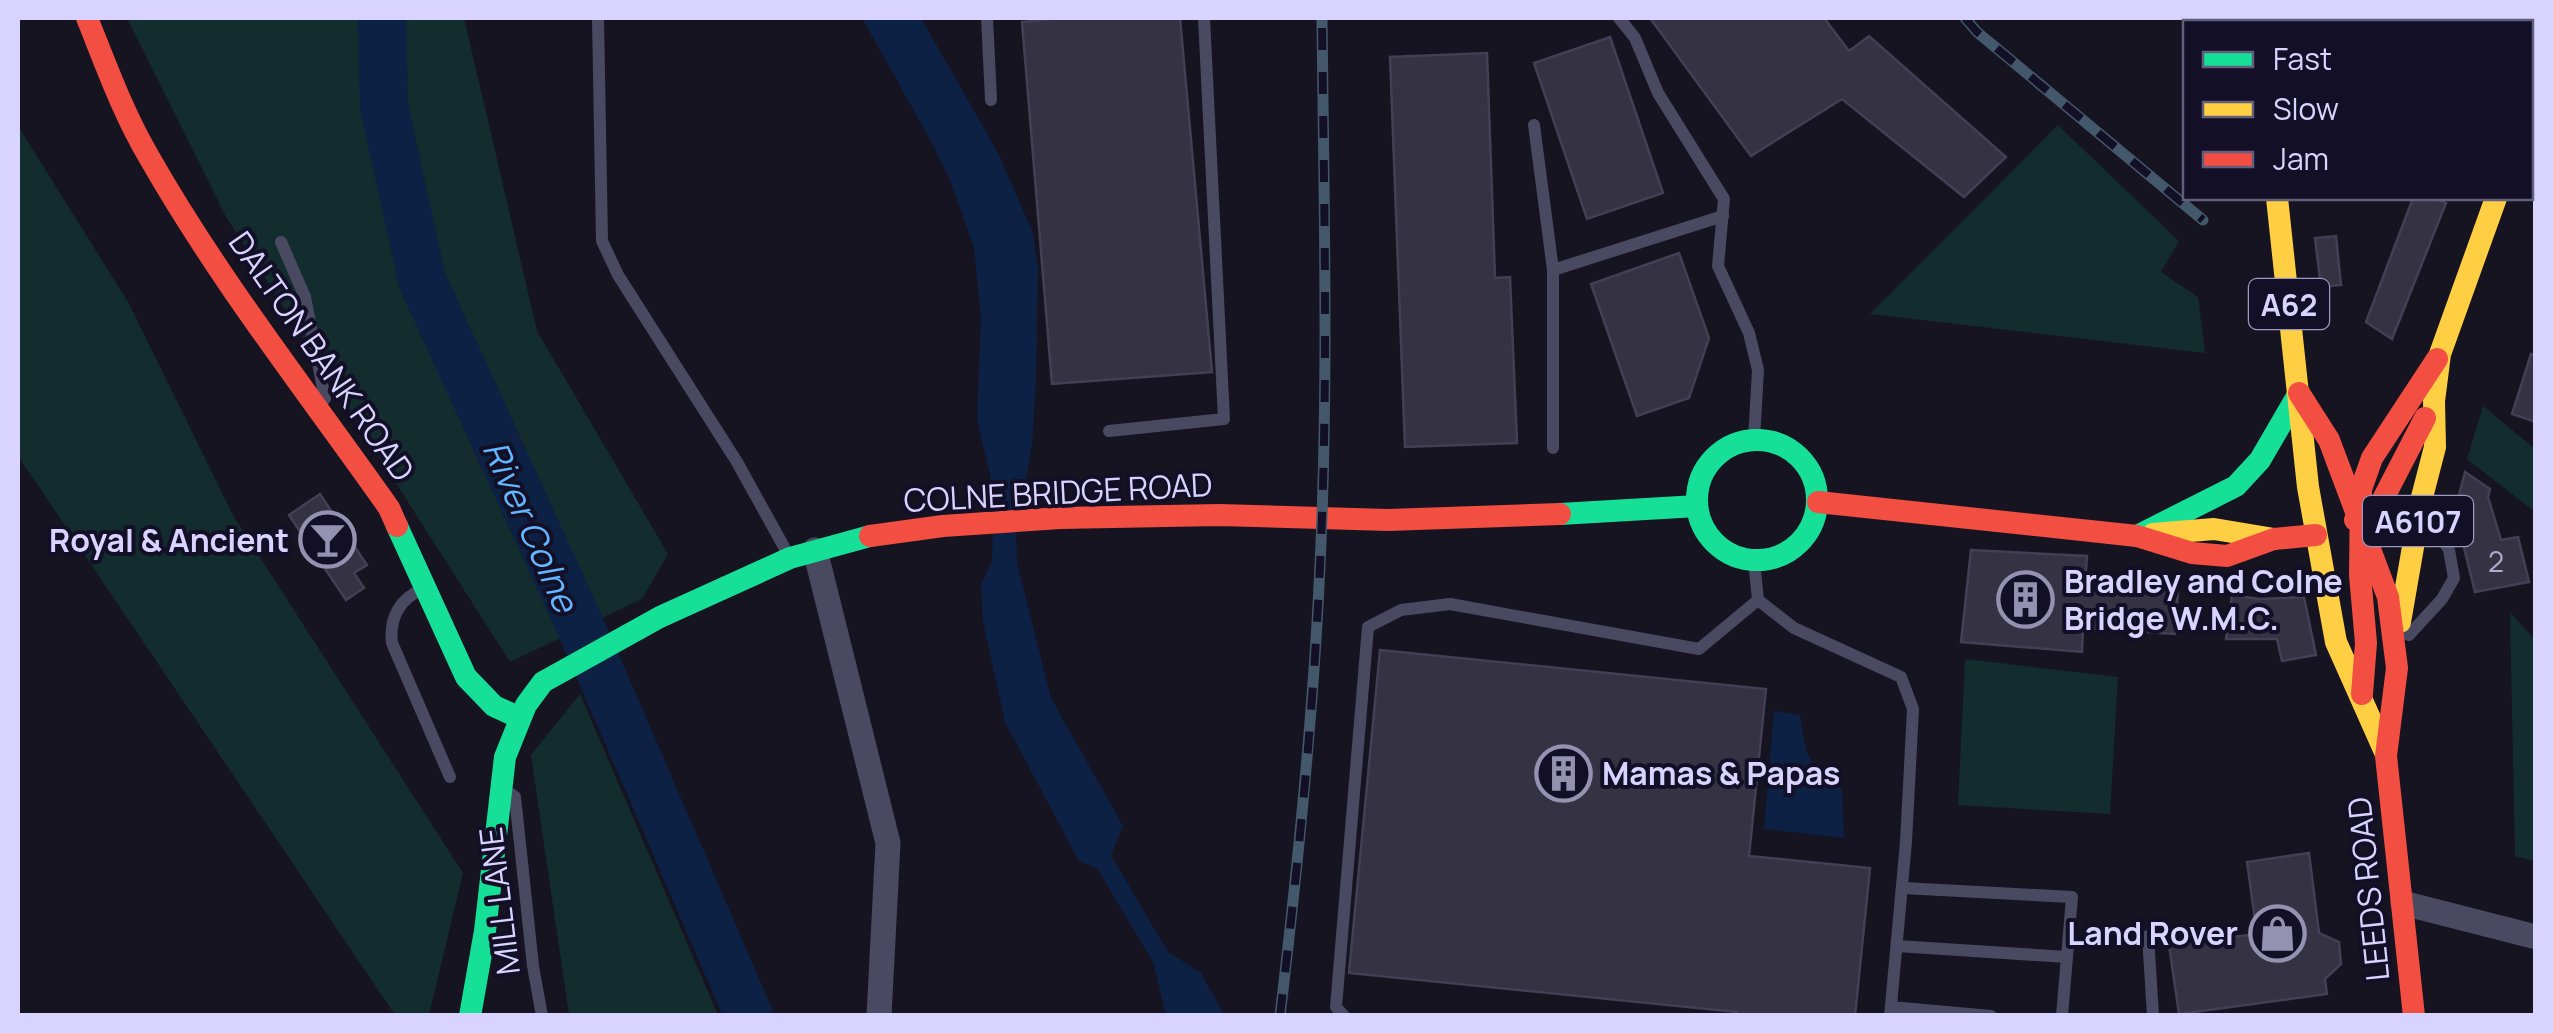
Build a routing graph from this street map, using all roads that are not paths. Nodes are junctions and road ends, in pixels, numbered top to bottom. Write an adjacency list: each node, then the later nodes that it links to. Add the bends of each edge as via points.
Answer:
1 (87, 18): 18 (main road, DALTON BANK ROAD, via 148,156)
2 (598, 18): 29 (lane, via 602,242)
3 (987, 18): 6 (lane)
4 (1204, 18): 20 (lane, via 1224,419)
5 (1619, 18): 10 (lane, via 1724,199)
6 (991, 100)
7 (1534, 125): 12 (lane)
8 (2277, 200): 14 (main road, LEEDS ROAD / A62)
9 (2495, 200): 13 (main road, A6107)
10 (1723, 216): 12 (lane); 21 (lane, via 1718,266 1758,370)
11 (281, 242): 18 (lane, via 305,298)
12 (1552, 270): 22 (lane)
13 (2440, 354): 15 (main road, A6107); 17 (main road, A6107)
14 (2300, 393): 16 (main road); 26 (main road, LEEDS ROAD / A62, via 2330,440); 27 (main road, LEEDS ROAD / A62); 28 (main road, via 2260,460 2236,486)
15 (2434, 401): 24 (main road, A6107, via 2435,447); 26 (main road, via 2381,503)
16 (2336, 418)
17 (2396, 418): 19 (main road); 26 (main road, A6107, via 2361,488)
18 (330, 421): 31 (main road, DALTON BANK ROAD, via 389,508)
19 (2370, 428)
20 (1109, 431)
21 (1754, 440): 23 (main road, via 1789,449 1804,461); 25 (main road, via 1718,454 1698,486)
22 (1553, 448)
23 (1818, 502): 28 (main road); 30 (main road, via 1807,534 1793,549)
24 (2421, 502): 33 (main road, A6107); 33 (lane, via 2449,550 2454,578)
25 (1697, 506): 29 (main road, COLNE BRIDGE ROAD, via 1388,520 1060,518 854,538); 30 (main road, via 1722,549)
26 (2359, 519): 27 (main road); 33 (main road, LEEDS ROAD / A62, via 2388,597); 34 (main road, A6107)
27 (2316, 535): 28 (main road, via 2274,539 2193,527); 34 (main road, LEEDS ROAD / A62, via 2336,642)
28 (2137, 536)
29 (803, 554): 35 (main road, COLNE BRIDGE ROAD, via 660,617 543,682); 48 (street, via 888,842)
30 (1754, 560): 32 (lane)
31 (425, 588): 35 (main road, DALTON BANK ROAD, via 466,677 494,706); 37 (lane, via 403,601 391,625 392,643)
32 (1758, 600): 39 (lane, via 1794,628 1901,678 1912,709); 49 (lane, via 1699,649 1450,604 1401,610 1368,627 1336,1007)
33 (2395, 645): 36 (main road, LEEDS ROAD / A62)
34 (2362, 698): 36 (main road, LEEDS ROAD / A62)
35 (518, 716): 38 (main road, COLNE BRIDGE ROAD)
36 (2386, 756): 40 (main road, LEEDS ROAD / A62)
37 (450, 777)
38 (501, 787): 46 (main road, COLNE BRIDGE ROAD); 47 (lane, MILL LANE, via 515,797)
39 (1902, 888): 43 (lane); 44 (lane, via 2072,896)
40 (2403, 902): 42 (street); 53 (main road, LEEDS ROAD / A62)
41 (2148, 936): 52 (lane)
42 (2536, 937)
43 (1897, 946): 44 (lane); 45 (lane)
44 (2067, 957): 51 (lane)
45 (1890, 1011): 50 (lane)
46 (470, 1016)
47 (542, 1016)
48 (879, 1016)
49 (1344, 1016)
50 (1991, 1016)
51 (2062, 1016)
52 (2153, 1016)
53 (2414, 1016)

